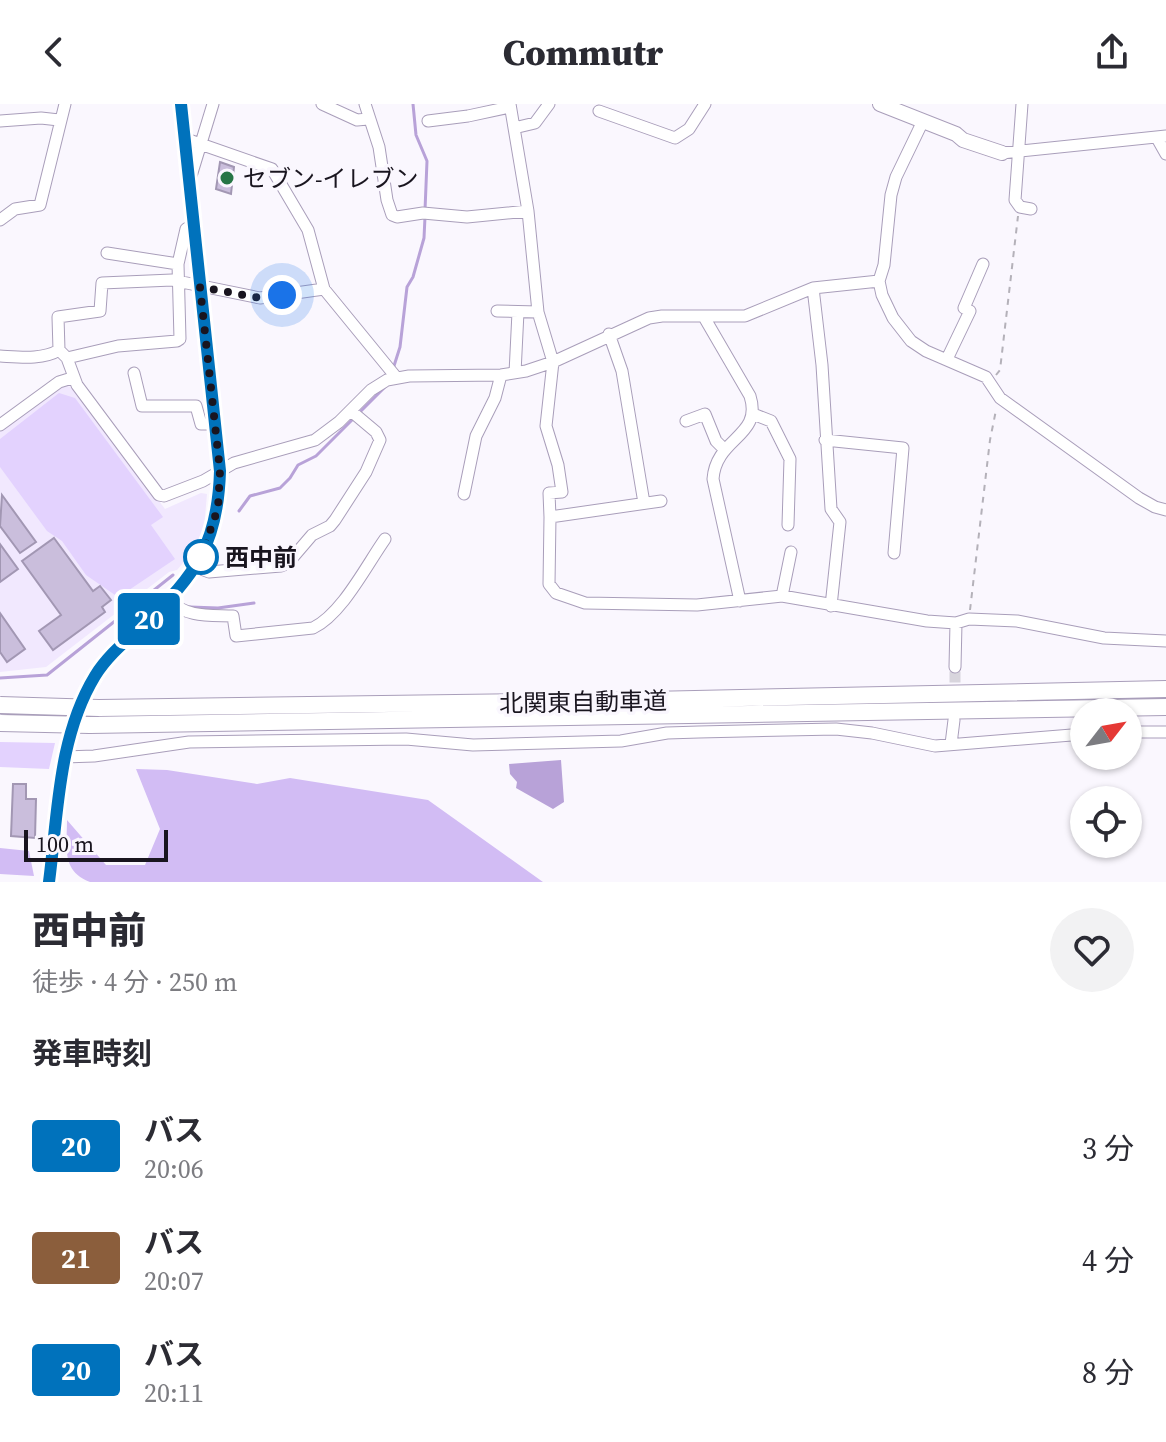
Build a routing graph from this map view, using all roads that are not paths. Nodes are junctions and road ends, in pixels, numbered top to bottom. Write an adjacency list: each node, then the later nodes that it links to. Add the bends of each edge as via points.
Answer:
1 (65, 104): 13 (street)
2 (181, 104): 19 (street)
3 (213, 104): 20 (street)
4 (322, 104): 12 (street, via 357,120)
5 (365, 104): 12 (street)
6 (549, 104): 17 (street, via 535,123)
7 (705, 104): 11 (street, via 689,129 675,138)
8 (880, 104): 16 (main road)
9 (1022, 104): 22 (street)
10 (510, 105): 15 (street); 17 (street)
11 (599, 111)
12 (368, 119): 26 (street, via 392,215 467,217)
13 (59, 120): 14 (street); 27 (street, via 40,205 15,209)
14 (0, 121)
15 (428, 121)
16 (923, 121): 21 (main road); 32 (street, via 891,195)
17 (514, 128): 26 (street)
18 (1162, 137): 22 (street); 23 (street)
19 (186, 139): 20 (street); 24 (street)
20 (202, 144): 24 (street); 36 (street, via 272,169 308,230)
21 (1002, 153): 22 (street)
22 (1019, 153): 25 (street, via 1015,200)
23 (1166, 154)
24 (190, 180): 28 (street)
25 (1025, 208)
26 (528, 211): 39 (street)
27 (0, 220)
28 (194, 224): 30 (street, via 186,229); 34 (street)
29 (107, 253): 30 (street)
30 (178, 264): 33 (street)
31 (983, 264): 44 (street, via 964,308 970,311)
32 (879, 281): 35 (street); 44 (street, via 903,332 918,346)
33 (180, 283): 34 (street); 42 (street, via 177,341); 42 (street, via 102,283 100,311 58,317)
34 (200, 287): 36 (street, via 260,298); 54 (street)
35 (813, 288): 40 (street, via 745,316); 56 (street)
36 (324, 289): 49 (street)
37 (497, 311): 38 (street)
38 (518, 312): 39 (street); 47 (street)
39 (538, 312): 45 (street)
40 (704, 317): 41 (street, via 649,318); 52 (street, via 750,396)
41 (609, 334): 45 (street); 61 (street, via 622,371)
42 (63, 354): 43 (street); 50 (street)
43 (0, 356)
44 (947, 359): 62 (street, via 977,372 1000,398 1139,498)
45 (553, 362): 47 (street); 63 (street, via 546,426 562,492 549,493)
46 (134, 373): 54 (street, via 142,406 196,406 201,424)
47 (515, 373): 48 (street)
48 (501, 375): 49 (street); 59 (street, via 476,436)
49 (396, 377): 51 (street, via 379,384)
50 (72, 378): 55 (street); 58 (street, via 159,495)
51 (351, 411): 58 (street, via 315,440); 68 (street, via 380,440 330,526 312,535 281,566 209,572)
52 (753, 414): 57 (street, via 750,424); 64 (street, via 771,421 790,459)
53 (686, 421): 57 (street, via 705,414)
54 (215, 424): 58 (street)
55 (0, 425)
56 (825, 440): 67 (street, via 903,448); 72 (street, via 831,509 840,522)
57 (724, 449): 71 (street, via 713,479)
58 (220, 471): 68 (street, via 218,508)
59 (464, 494)
60 (661, 501): 61 (street)
61 (644, 503): 63 (street)
62 (1166, 510)
63 (550, 517): 71 (street, via 548,576 552,589 565,598 598,604)
64 (788, 525)
65 (385, 539): 70 (street, via 335,611 313,628 236,636 233,616 187,614)
66 (791, 552): 69 (street)
67 (894, 553)
68 (196, 567): 70 (street)
69 (782, 596): 71 (street); 72 (street)
70 (169, 600): 85 (street, via 95,677)
71 (740, 601)
72 (831, 606): 73 (street)
73 (956, 623): 74 (street, via 1017,621 1104,638); 75 (street)
74 (1166, 641)
75 (955, 667)
76 (1166, 689): 77 (highway, 北関東自動車道, bridge, via 619,701)
77 (0, 705)
78 (1166, 707): 80 (highway, 北関東自動車道, bridge)
79 (954, 720): 84 (street)
80 (0, 723)
81 (1142, 732): 82 (street)
82 (1166, 732)
83 (1070, 735): 84 (street)
84 (951, 744): 85 (street, via 921,745 836,729 688,732 577,743 189,742)
85 (64, 757): 86 (street)
86 (49, 882)

